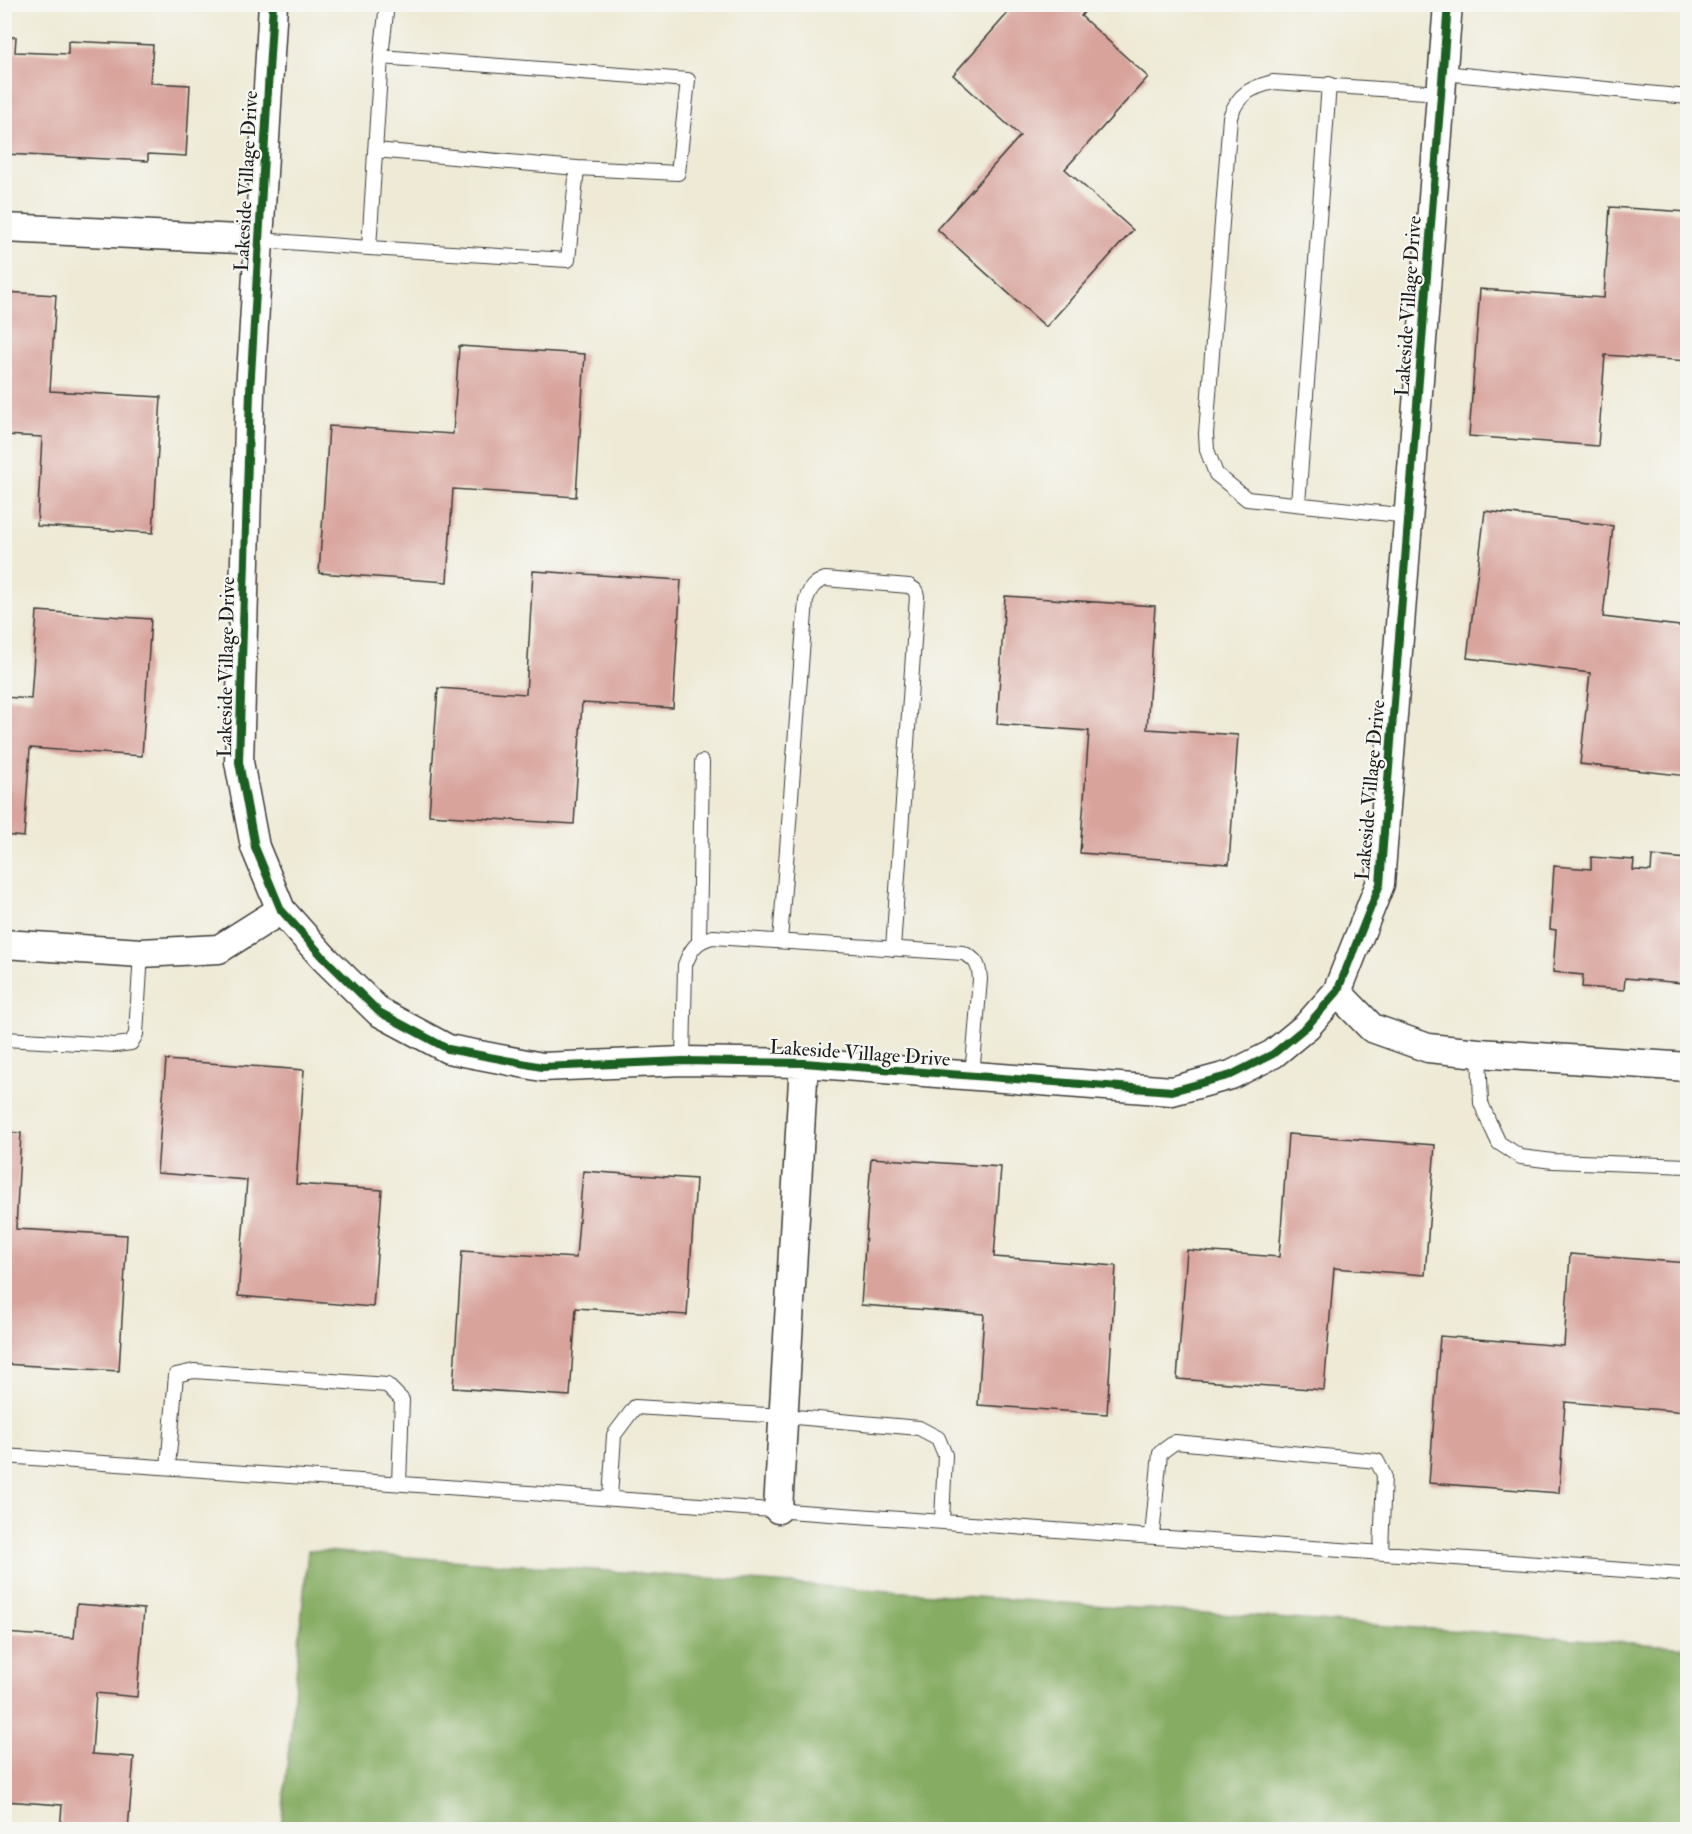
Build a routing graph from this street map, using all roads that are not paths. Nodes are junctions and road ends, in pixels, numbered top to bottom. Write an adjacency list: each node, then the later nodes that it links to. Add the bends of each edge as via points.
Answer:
1 (273, 4): 11 (street, Lakeside Village Drive)
2 (387, 4): 4 (lane)
3 (1448, 4): 5 (street, Lakeside Village Drive)
4 (381, 57): 8 (lane); 9 (lane, via 688,80 678,173)
5 (1442, 83): 6 (lane); 7 (lane); 14 (street, Lakeside Village Drive)
6 (1329, 84): 13 (lane); 13 (lane, via 1273,82 1257,86 1234,103 1210,375 1206,434 1216,474 1247,499)
7 (1688, 97)
8 (375, 150): 9 (lane); 12 (lane)
9 (577, 168): 12 (lane, via 568,260)
10 (4, 228): 11 (street, Lakeside Village Drive)
11 (260, 240): 12 (lane); 16 (street, Lakeside Village Drive, via 250,392 239,762 255,847)
12 (369, 248)
13 (1298, 504): 14 (lane)
14 (1409, 516): 22 (street, Lakeside Village Drive, via 1380,885)
15 (702, 762): 17 (lane)
16 (280, 910): 21 (street, via 219,949); 25 (street, Lakeside Village Drive, via 379,1012 448,1049 542,1067)
17 (699, 940): 18 (lane, via 713,937); 25 (lane, via 685,965)
18 (780, 941): 20 (lane); 20 (lane, via 806,600 816,582 825,579 909,586 918,596)
19 (4, 944): 21 (street)
20 (893, 949): 28 (lane, via 963,953 975,959 980,979)
21 (141, 953): 23 (lane, via 136,1034 130,1043 116,1046)
22 (1337, 992): 24 (street, via 1372,1028 1428,1048); 28 (street, Lakeside Village Drive, via 1307,1026 1273,1054 1231,1075 1172,1091)
23 (4, 1039)
24 (1479, 1053): 27 (street); 29 (lane, via 1481,1103 1499,1143 1521,1157)
25 (683, 1061): 26 (street, Lakeside Village Drive)
26 (804, 1063): 28 (street, Lakeside Village Drive); 30 (street, Lakeside Village Drive)
27 (1688, 1067)
28 (972, 1077)
29 (1688, 1166)
30 (784, 1416): 34 (lane, via 635,1407 614,1435); 35 (street, Lakeside Village Drive); 36 (lane, via 919,1428 938,1438 945,1455)
31 (4, 1456): 32 (lane)
32 (168, 1467): 33 (lane); 33 (lane, via 176,1375 194,1371 387,1385 402,1400)
33 (399, 1483): 34 (lane)
34 (610, 1498): 35 (lane)
35 (778, 1509): 36 (lane)
36 (942, 1521): 37 (lane)
37 (1152, 1536): 38 (lane); 38 (lane, via 1160,1453 1175,1442 1377,1461 1384,1475)
38 (1381, 1552): 39 (lane, via 1682,1574)
39 (1688, 1571)

